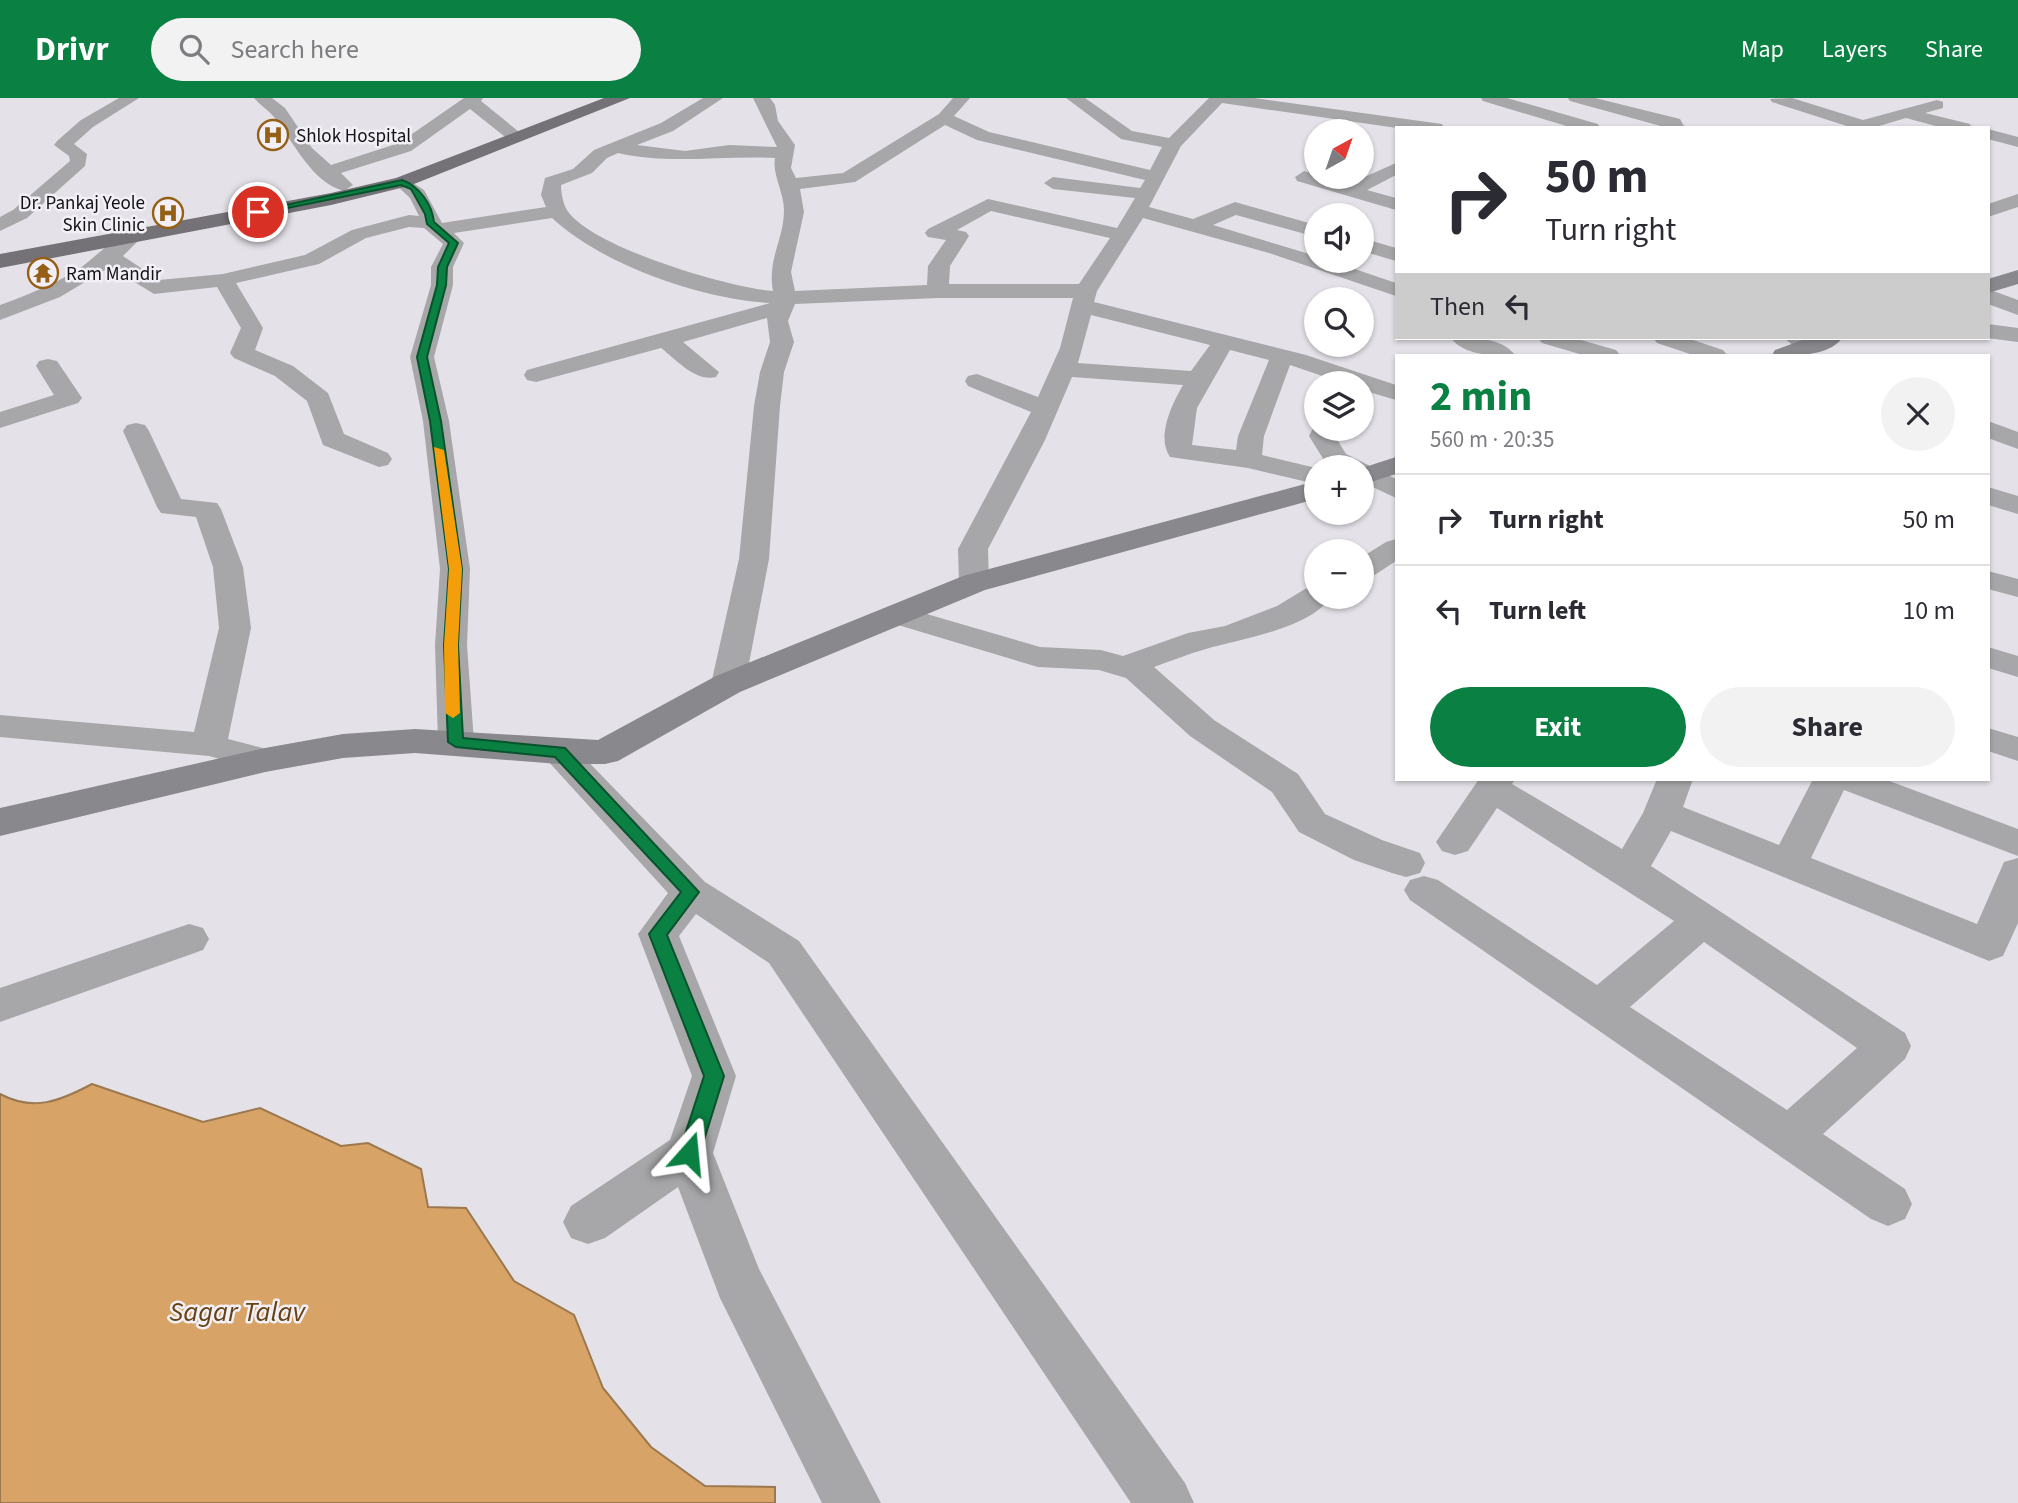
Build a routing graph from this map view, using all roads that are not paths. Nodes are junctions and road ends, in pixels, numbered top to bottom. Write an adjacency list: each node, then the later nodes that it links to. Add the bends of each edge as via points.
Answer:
1 (131, 98): 40 (street, via 74,132 64,145 78,154 79,162)
2 (261, 98): 30 (street, via 279,112 305,152)
3 (621, 98): 24 (main road)
4 (715, 98): 27 (street, via 667,127)
5 (761, 98): 28 (street, via 786,145)
6 (962, 98): 16 (street)
7 (1074, 98): 26 (street, via 1127,135)
8 (1489, 98): 18 (street)
9 (1576, 98): 19 (street)
10 (1778, 99): 20 (street)
11 (474, 100): 24 (street); 30 (street, via 405,147)
12 (1412, 105): 14 (street)
13 (1937, 105): 15 (street)
14 (1384, 113): 17 (street); 26 (street, via 1218,98 1199,106)
15 (1908, 114): 20 (street); 21 (street)
16 (945, 117): 33 (street, via 848,178); 37 (street, via 983,136)
17 (1429, 126)
18 (1585, 126)
19 (1676, 126)
20 (1867, 126)
21 (1956, 126)
22 (2018, 126): 23 (street)
23 (1991, 135): 25 (street)
24 (515, 136): 31 (main road)
25 (2018, 142)
26 (1173, 144): 37 (street)
27 (606, 151): 28 (street, via 685,156 729,150); 42 (street, via 595,164 552,183)
28 (785, 153): 33 (street, via 782,167)
29 (1395, 168): 35 (street)
30 (326, 172): 36 (street)
31 (402, 182): 36 (main road); 47 (street, via 414,188)
32 (1053, 183): 37 (street)
33 (790, 184): 64 (street, via 794,212 780,272)
34 (1343, 189): 35 (street)
35 (1350, 191): 41 (street)
36 (356, 193): 50 (main road)
37 (1147, 194): 48 (street); 51 (street)
38 (10, 200): 40 (street)
39 (2018, 200): 43 (street)
40 (32, 202): 46 (street)
41 (1395, 204)
42 (556, 211): 47 (street); 64 (street, via 590,240 640,263 724,290)
43 (1990, 213)
44 (1990, 215): 45 (street)
45 (2008, 223)
46 (0, 225)
47 (435, 226): 58 (street, via 409,221 380,228 312,260); 115 (street, via 454,243 442,267 442,285 422,357 436,421 455,569 451,645)
48 (1194, 226): 49 (street, via 1235,208); 60 (street)
49 (1304, 228)
50 (136, 234): 54 (street); 55 (main road)
51 (1123, 235): 61 (street, via 988,205 935,233 959,236 939,266); 63 (street)
52 (1374, 248): 53 (street)
53 (1395, 255)
54 (112, 258): 58 (street, via 154,287); 66 (street)
55 (0, 261)
56 (1990, 272): 57 (street)
57 (2017, 278): 59 (street)
58 (223, 280): 92 (street, via 251,328 242,353 284,371 319,398 332,439)
59 (1990, 285)
60 (1395, 290)
61 (938, 291): 63 (street); 64 (street)
62 (1990, 297): 65 (street)
63 (1084, 299): 73 (street); 79 (street)
64 (784, 303): 69 (street); 112 (street, via 777,321 782,342 767,406 754,559)
65 (2018, 308)
66 (0, 313)
67 (1990, 331): 68 (street)
68 (2018, 335)
69 (665, 339): 81 (street); 82 (street)
70 (1468, 340): 74 (street)
71 (1557, 340): 75 (street)
72 (1671, 340): 76 (street)
73 (1224, 342): 77 (street); 83 (street)
74 (1501, 354)
75 (1605, 354)
76 (1712, 354)
77 (1282, 356): 80 (street); 93 (street, via 1251,436)
78 (48, 366): 88 (street, via 69,398)
79 (1063, 369): 83 (street); 87 (street)
80 (1319, 371)
81 (707, 372)
82 (536, 375)
83 (1196, 379): 93 (street, via 1177,441 1179,451)
84 (977, 381): 87 (street)
85 (1374, 388): 86 (street)
86 (1395, 393)
87 (1045, 409): 105 (street, via 973,549)
88 (0, 421)
89 (136, 430): 116 (street, via 171,507 207,509 228,567 235,628)
90 (1990, 430): 91 (street)
91 (2018, 441)
92 (379, 459)
93 (1248, 460): 96 (street)
94 (1395, 465): 95 (street)
95 (1374, 469)
96 (1304, 473)
97 (1374, 479): 98 (street)
98 (1395, 489)
99 (1304, 493): 105 (street)
100 (1990, 496): 101 (street)
101 (2018, 506)
102 (1395, 549): 103 (street)
103 (1374, 562)
104 (1990, 581): 106 (street)
105 (974, 583): 108 (street)
106 (2018, 588)
107 (1304, 603): 110 (street, via 1232,634 1199,640)
108 (899, 615): 110 (street, via 1038,657 1101,660); 112 (street)
109 (1990, 658): 111 (street)
110 (1124, 667): 134 (street, via 1138,671 1202,729 1285,783 1312,823 1415,876)
111 (2018, 667)
112 (728, 684): 118 (street, via 605,752)
113 (0, 726): 116 (street)
114 (1990, 740): 117 (street)
115 (456, 742): 118 (street); 119 (street, via 343,746)
116 (209, 745): 119 (street)
117 (2018, 749)
118 (559, 752): 130 (street)
119 (265, 760): 124 (street)
120 (1830, 781): 127 (street)
121 (1854, 781): 126 (street)
122 (1494, 783): 125 (street); 128 (street)
123 (1668, 796): 127 (street); 128 (street)
124 (0, 821)
125 (1455, 842)
126 (2018, 843)
127 (1789, 863): 129 (street, via 1989,945)
128 (1629, 871): 131 (street)
129 (2018, 872)
130 (691, 892): 136 (street, via 658,934 714,1076); 140 (street, via 784,951)
131 (1703, 920): 134 (street); 135 (street, via 1889,1046)
132 (189, 939): 133 (street)
133 (0, 1005)
134 (1599, 1008): 135 (street)
135 (1790, 1136): 137 (street)
136 (689, 1153): 138 (street); 139 (street, via 738,1281)
137 (1888, 1204)
138 (588, 1222)
139 (852, 1503)
140 (1165, 1503)

